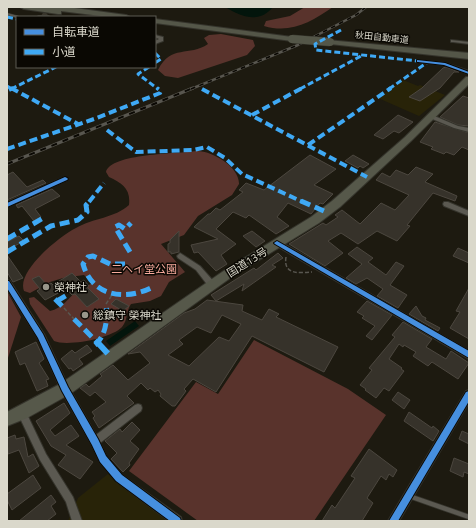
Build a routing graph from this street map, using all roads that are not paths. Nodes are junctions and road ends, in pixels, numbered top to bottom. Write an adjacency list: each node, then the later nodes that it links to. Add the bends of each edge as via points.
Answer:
1 (24, 7): 3 (highway)
2 (50, 7): 4 (highway)
3 (92, 16)
4 (118, 16)
5 (156, 22): 10 (highway, 秋田自動車道, bridge, via 292,39)
6 (156, 36): 8 (street, via 162,40)
7 (453, 41): 9 (street)
8 (156, 43)
9 (469, 43)
10 (469, 56)
11 (418, 60): 12 (street, via 445,64)
12 (469, 73)
13 (469, 80): 14 (highway, 国道13号)
14 (432, 117): 15 (street); 20 (highway, 国道13号, via 336,204)
15 (469, 130)
16 (65, 179): 18 (street)
17 (446, 204): 19 (street)
18 (7, 205)
19 (469, 214)
20 (283, 246): 23 (highway, 国道13号); 24 (street)
21 (180, 256): 23 (street, via 198,268)
22 (7, 283): 25 (street, via 41,336)
23 (212, 285): 25 (highway, 国道13号)
24 (469, 355)
25 (65, 389): 28 (highway, 国道13号); 30 (street)
26 (469, 394): 31 (street)
27 (138, 408): 30 (street)
28 (22, 414): 29 (highway, 国道13号); 33 (street, via 43,458 70,500)
29 (7, 419)
30 (95, 442): 34 (street, via 103,460 119,478)
31 (408, 496): 32 (lane); 35 (street)
32 (469, 517)
33 (77, 521)
34 (177, 521)
35 (393, 521)

